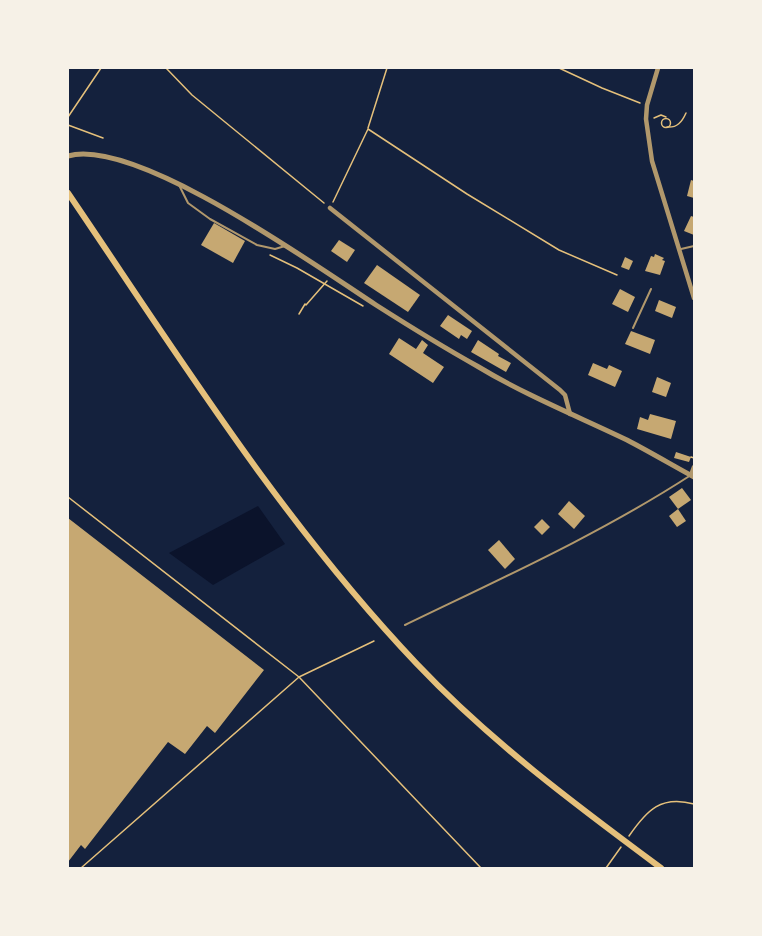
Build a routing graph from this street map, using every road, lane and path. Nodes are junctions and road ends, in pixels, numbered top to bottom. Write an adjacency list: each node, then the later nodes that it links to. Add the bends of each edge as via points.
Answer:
1 (101, 68): 8 (path)
2 (166, 68): 18 (path, via 192,95)
3 (387, 68): 13 (path)
4 (559, 68): 6 (path)
5 (658, 68): 6 (street)
6 (647, 105): 11 (street)
7 (686, 113): 12 (path, via 675,126)
8 (68, 117)
9 (668, 119): 11 (path, via 657,117); 12 (path, via 670,124); 12 (path, via 662,122)
10 (68, 125): 14 (path)
11 (647, 125): 22 (street, via 652,161)
12 (666, 127)
13 (368, 129): 18 (path); 23 (path, via 560,250)
14 (103, 138)
15 (68, 156): 16 (street, via 98,154)
16 (179, 185): 19 (lane, via 188,203); 20 (street)
17 (68, 193): 42 (main road, via 245,453 360,602 478,723 564,796)
18 (330, 207): 31 (street, via 560,390)
19 (257, 245): 20 (lane, via 275,249); 25 (path)
20 (287, 245): 31 (street, via 478,367)
21 (694, 246): 22 (lane)
22 (678, 249): 27 (street)
23 (617, 275)
24 (330, 278): 25 (path)
25 (323, 284): 28 (path); 29 (path)
26 (651, 289): 30 (lane)
27 (694, 298)
28 (363, 306)
29 (298, 314)
30 (633, 328)
31 (570, 414): 33 (street)
32 (694, 466): 33 (street)
33 (693, 476): 35 (lane, via 594,533)
34 (68, 497): 37 (path)
35 (405, 625)
36 (374, 641): 37 (path)
37 (299, 677): 40 (path); 41 (path)
38 (694, 804): 39 (path, via 665,802)
39 (642, 818)
40 (81, 868)
41 (481, 868)
42 (661, 868)

